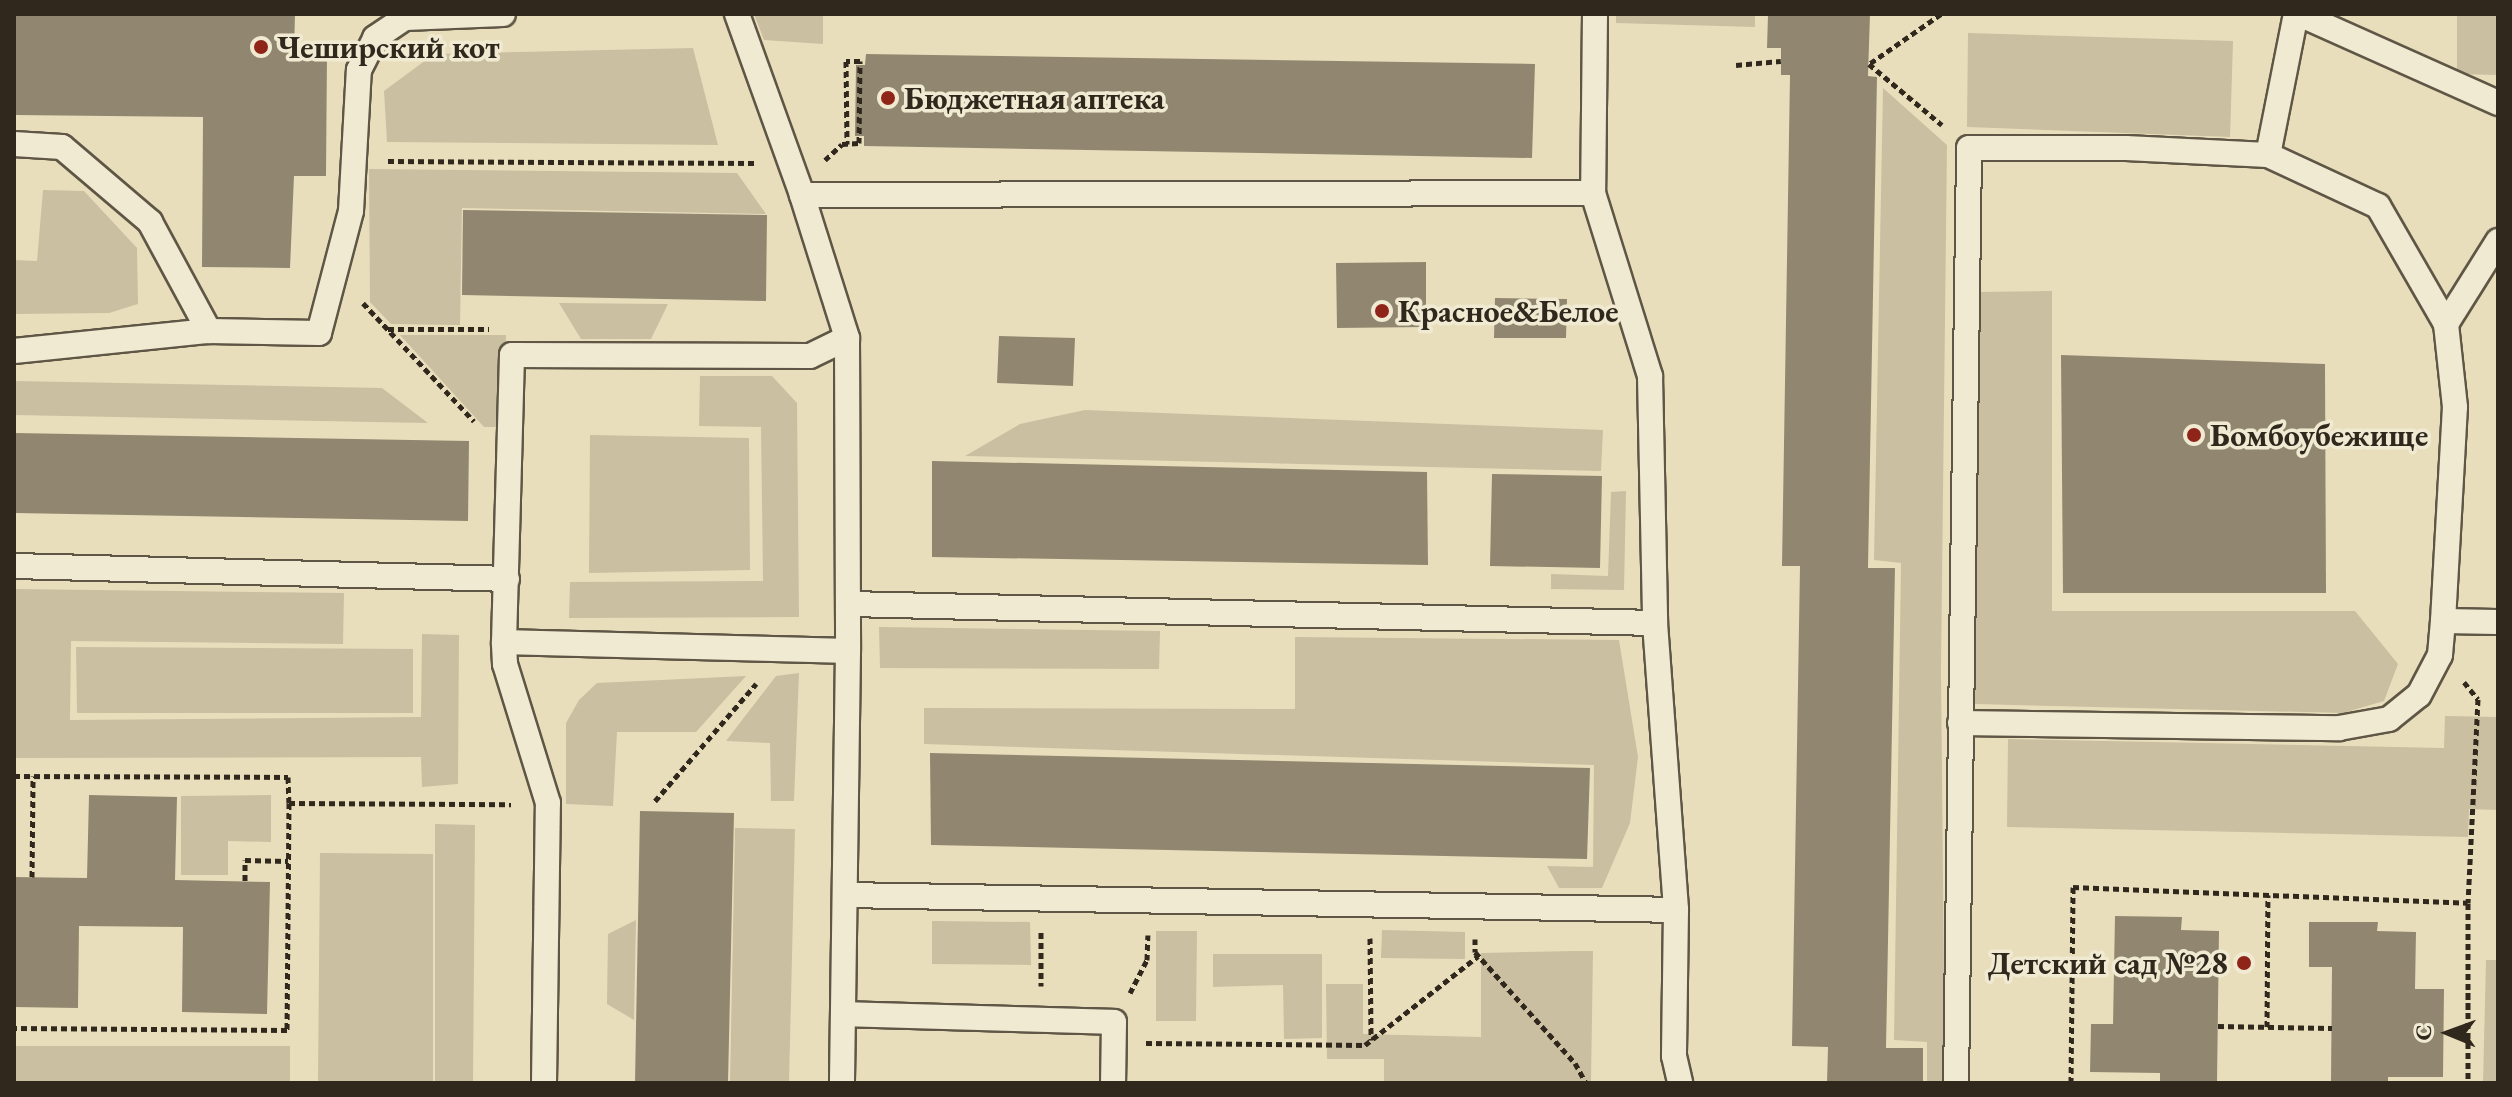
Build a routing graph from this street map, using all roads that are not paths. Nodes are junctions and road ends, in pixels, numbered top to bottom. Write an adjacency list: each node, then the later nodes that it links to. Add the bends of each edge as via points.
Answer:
1 (503, 14): 12 (lane, via 405,18 375,38 359,70 351,211 319,333)
2 (737, 14): 9 (lane)
3 (1595, 14): 8 (lane)
4 (2297, 14): 5 (lane); 7 (lane)
5 (2498, 103)
6 (14, 144): 12 (lane, via 62,147 150,222)
7 (2268, 155): 11 (lane, via 2378,206); 23 (lane, via 1969,148)
8 (1593, 193): 9 (lane); 20 (lane, via 1650,376)
9 (802, 195): 13 (lane)
10 (2498, 241): 11 (lane)
11 (2446, 324): 18 (lane, via 2455,407)
12 (209, 331): 14 (lane)
13 (847, 338): 16 (lane, via 810,356 512,355); 17 (lane)
14 (14, 351)
15 (14, 566): 16 (lane)
16 (507, 579): 21 (lane)
17 (849, 604): 20 (lane); 22 (lane)
18 (2443, 621): 19 (lane); 23 (lane, via 2440,655 2419,695 2389,719 2339,728)
19 (2498, 622)
20 (1655, 623): 25 (lane)
21 (504, 642): 22 (lane); 27 (lane, via 505,664 548,803)
22 (848, 651): 24 (lane)
23 (1960, 723): 31 (lane)
24 (845, 895): 25 (lane); 26 (lane)
25 (1676, 910): 30 (lane, via 1674,1056)
26 (844, 1014): 28 (lane); 29 (lane, via 1041,1019 1114,1032)
27 (544, 1083)
28 (842, 1083)
29 (1113, 1083)
30 (1680, 1083)
31 (1956, 1083)

